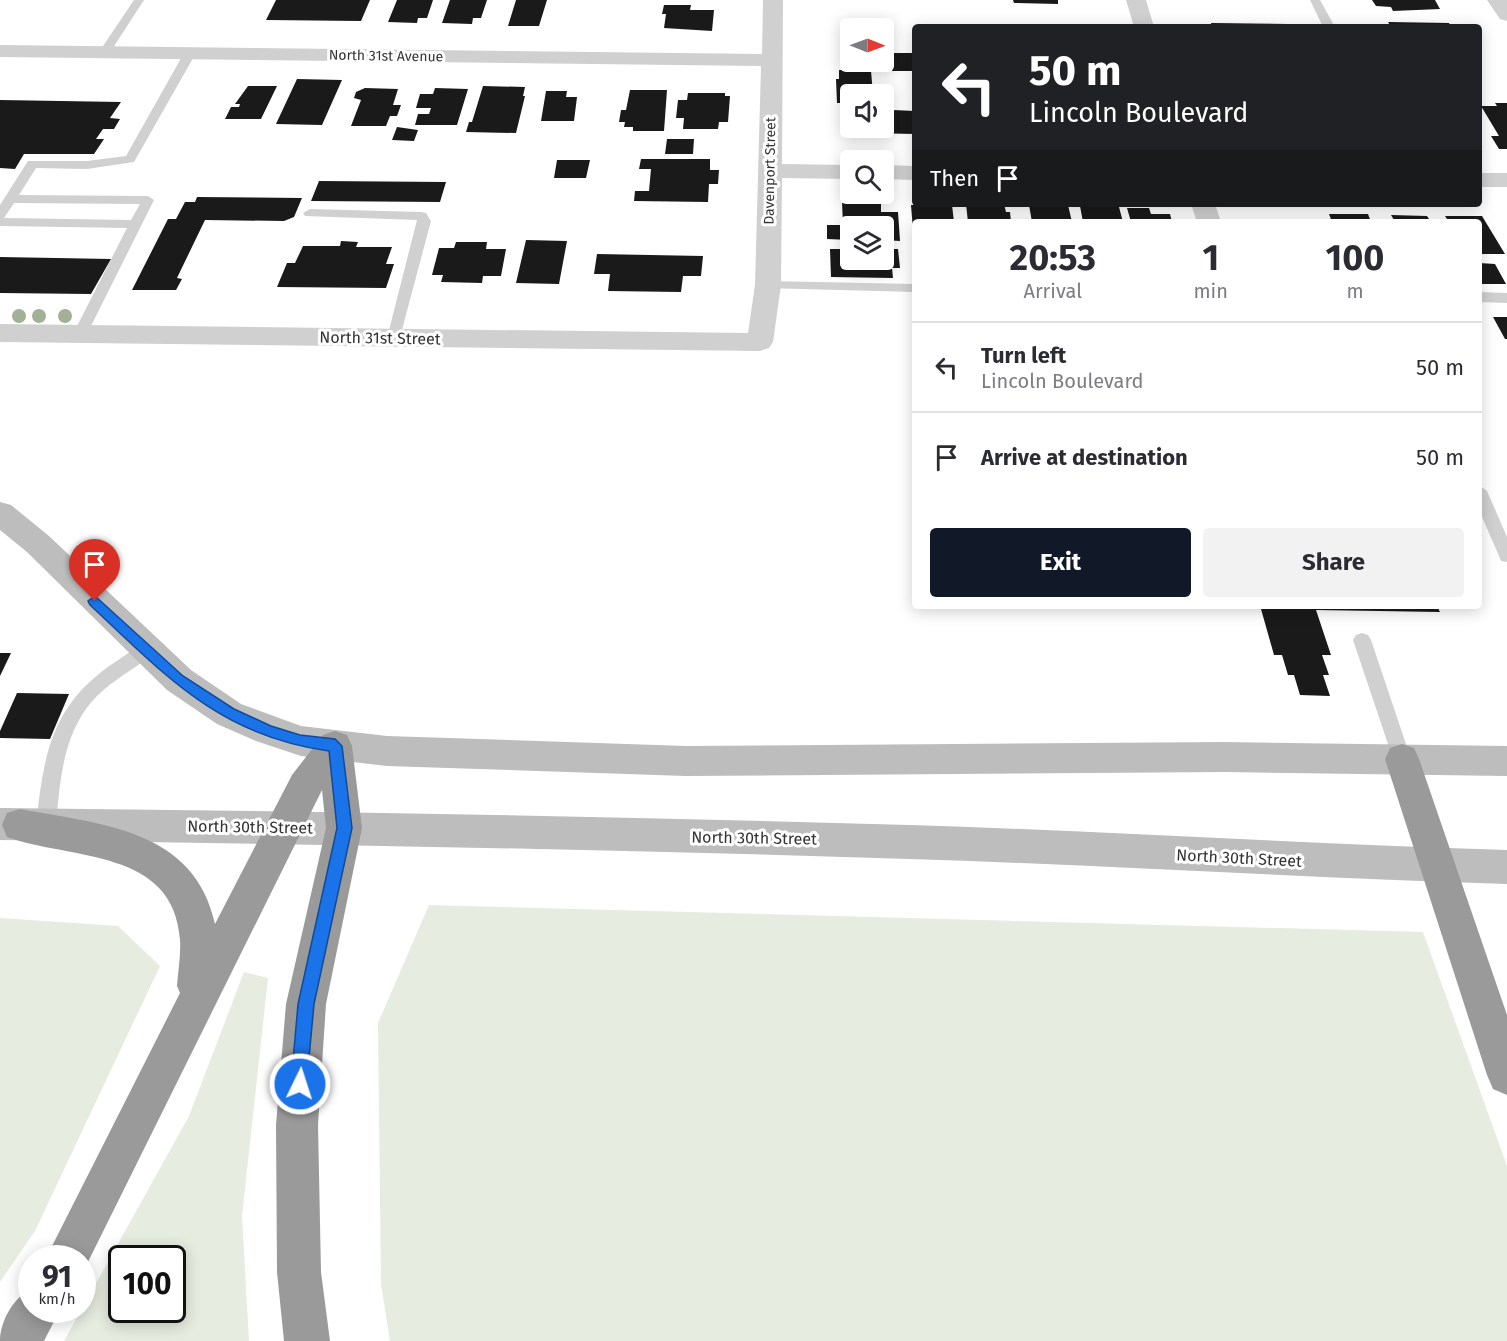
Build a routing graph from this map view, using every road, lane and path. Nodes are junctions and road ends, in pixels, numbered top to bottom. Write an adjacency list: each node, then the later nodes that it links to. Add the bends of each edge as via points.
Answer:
1 (139, 0): 10 (lane)
2 (773, 0): 12 (street, Davenport Street)
3 (1136, 0): 7 (street)
4 (1315, 0): 8 (lane)
5 (1497, 0): 6 (street)
6 (1507, 15)
7 (1143, 24)
8 (1327, 24)
9 (0, 51): 10 (street, North 31st Avenue)
10 (105, 52): 11 (street, North 31st Avenue)
11 (190, 53): 12 (street, North 31st Avenue); 19 (lane, via 130,159 87,165 32,164)
12 (771, 60): 13 (street, Davenport Street)
13 (770, 171): 14 (street); 24 (street, Davenport Street)
14 (840, 172)
15 (894, 172): 16 (street)
16 (912, 173)
17 (1482, 180): 18 (street)
18 (1507, 180)
19 (10, 199): 21 (lane); 23 (lane, via 147,200)
20 (310, 213): 30 (lane, via 421,216 424,221)
21 (0, 215)
22 (0, 222): 23 (lane)
23 (135, 224): 29 (lane)
24 (768, 285): 25 (lane); 31 (street, Davenport Street)
25 (912, 288)
26 (1482, 297): 27 (lane)
27 (1507, 298)
28 (0, 333): 29 (street, North 31st Street)
29 (80, 334): 30 (street, North 31st Street)
30 (394, 338): 31 (street, North 31st Street)
31 (760, 342)
32 (1482, 498): 34 (lane)
33 (0, 513): 36 (main road, via 38,544)
34 (1507, 556)
35 (1362, 640): 38 (lane)
36 (146, 650): 37 (main road, via 178,680 229,714 300,741); 40 (lane, via 91,691 78,706 60,741 55,762)
37 (335, 746): 38 (main road, via 686,761); 41 (highway, via 303,786); 42 (highway)
38 (1401, 759): 39 (main road); 43 (highway)
39 (1507, 760)
40 (22, 824): 41 (main road, North 30th Street); 45 (highway, via 118,845 156,860 182,886 198,918 202,953)
41 (283, 827): 42 (main road, North 30th Street); 45 (highway)
42 (344, 828): 43 (main road, North 30th Street, via 913,842); 50 (highway, via 306,1004 297,1125 299,1272)
43 (1437, 865): 44 (main road, North 30th Street); 46 (highway)
44 (1507, 867)
45 (195, 1008): 47 (highway)
46 (1507, 1075)
47 (75, 1245)
48 (29, 1323): 49 (highway)
49 (18, 1341)
50 (307, 1341)

